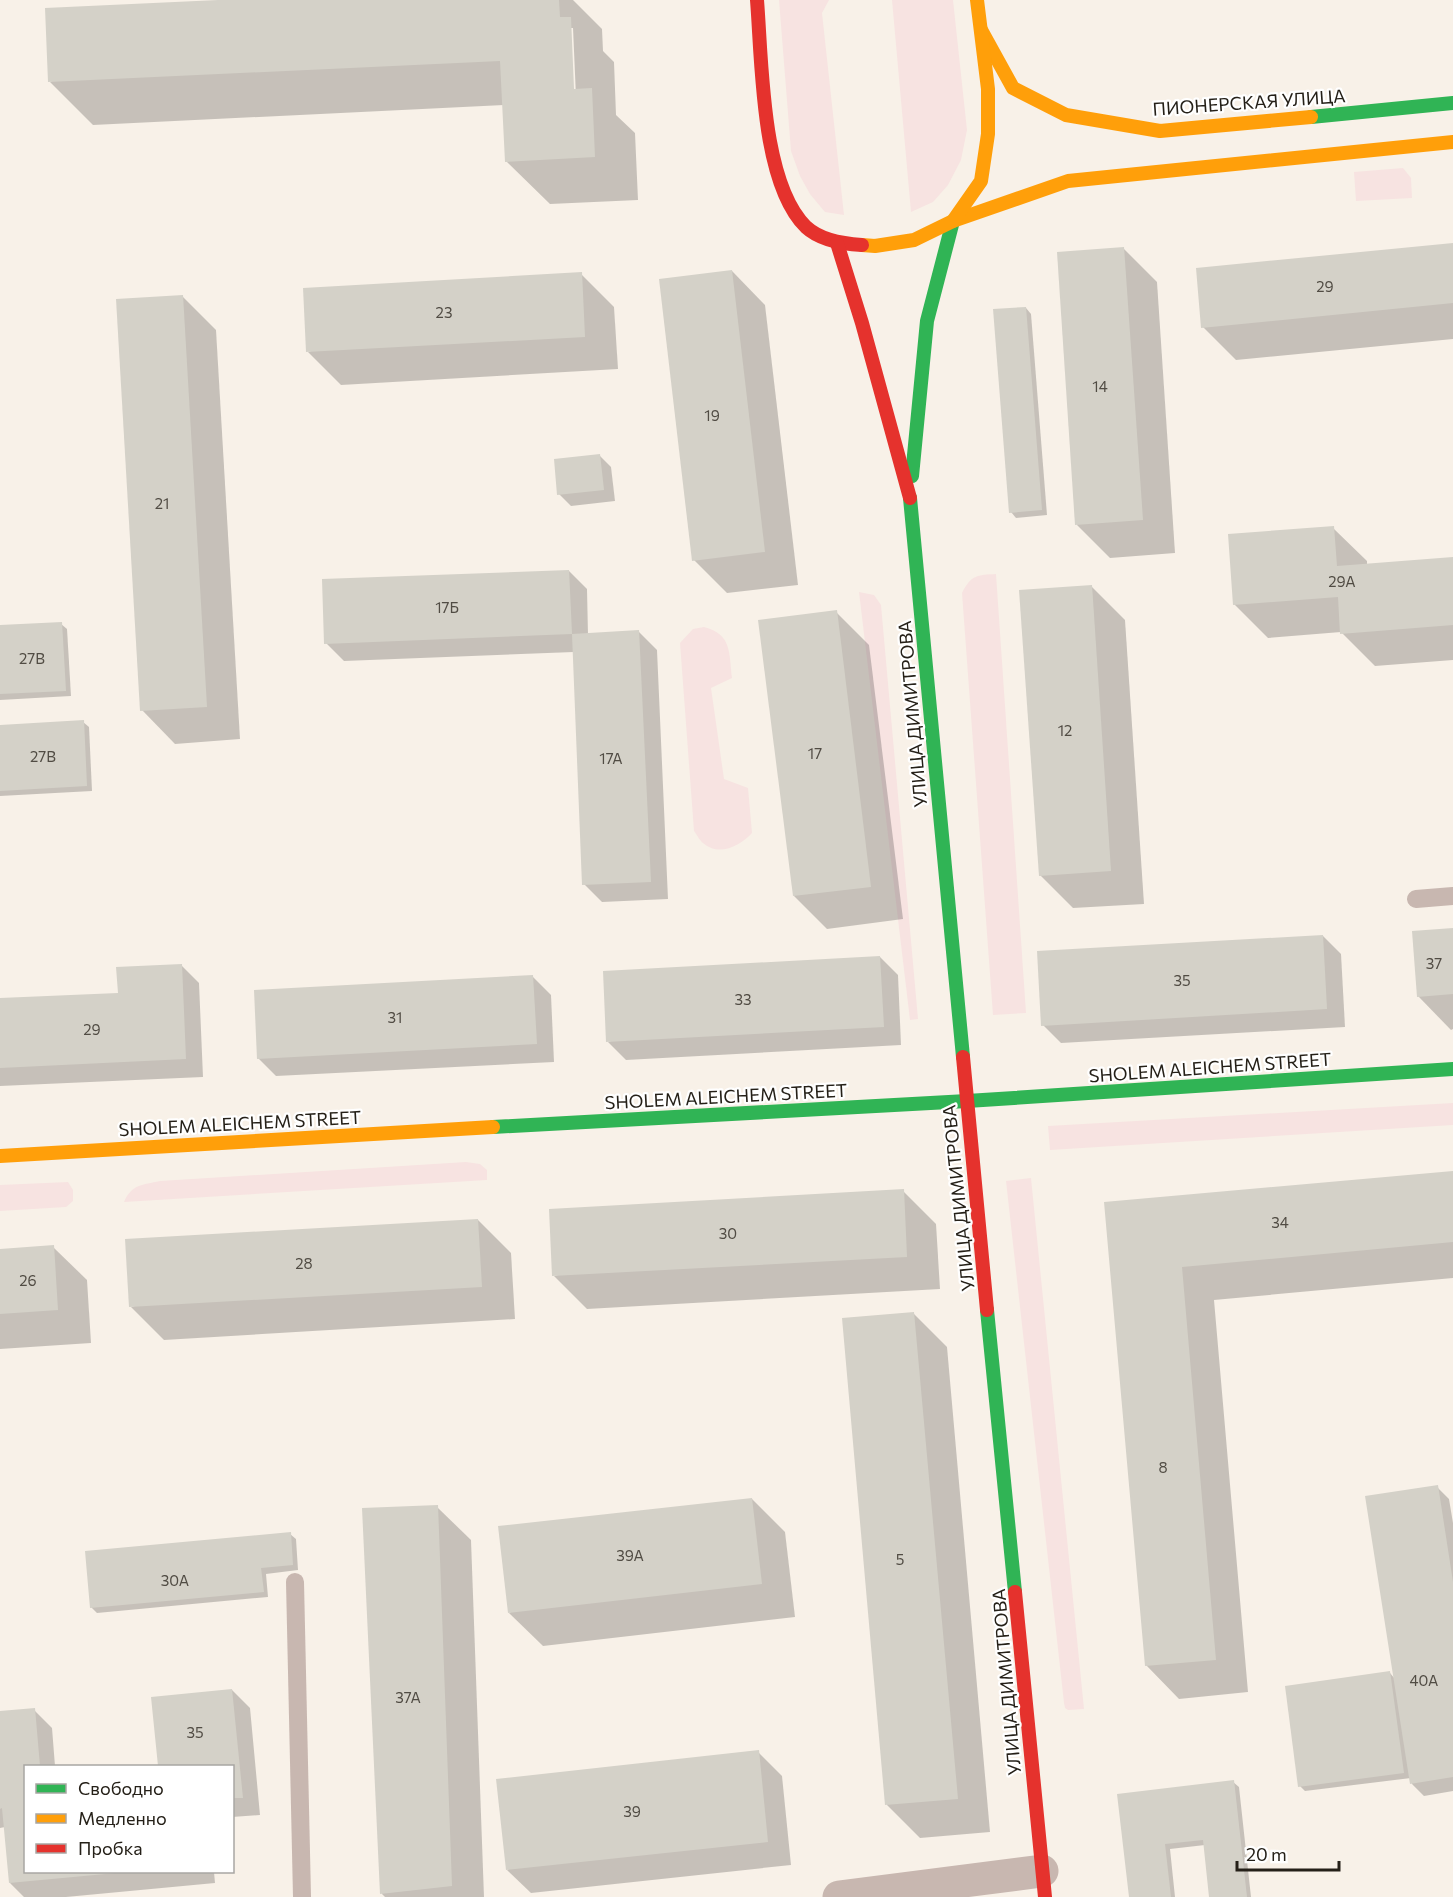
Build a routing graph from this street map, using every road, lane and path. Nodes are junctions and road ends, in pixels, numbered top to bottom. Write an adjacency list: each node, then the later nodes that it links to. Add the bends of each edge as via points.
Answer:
1 (757, 0): 7 (main road, via 772,158 787,201 807,228)
2 (977, 0): 3 (main road)
3 (981, 30): 4 (main road, ПИОНЕРСКАЯ УЛИЦА, via 1013,88 1066,115 1160,131); 6 (main road, via 988,89 988,134 981,181)
4 (1453, 103)
5 (1453, 142): 6 (main road, via 1068,181)
6 (953, 221): 7 (main road, via 914,240 875,246); 8 (main road, УЛИЦА ДИМИТРОВА, via 927,321)
7 (837, 243): 8 (main road, УЛИЦА ДИМИТРОВА)
8 (910, 496): 12 (main road, УЛИЦА ДИМИТРОВА)
9 (1453, 896): 10 (lane)
10 (1416, 899)
11 (1453, 1069): 12 (main road, SHOLEM ALEICHEM STREET)
12 (967, 1101): 13 (main road, SHOLEM ALEICHEM STREET); 15 (main road, УЛИЦА ДИМИТРОВА)
13 (0, 1156)
14 (295, 1582): 16 (lane)
15 (1044, 1884): 17 (street)
16 (302, 1897)
17 (839, 1897)

